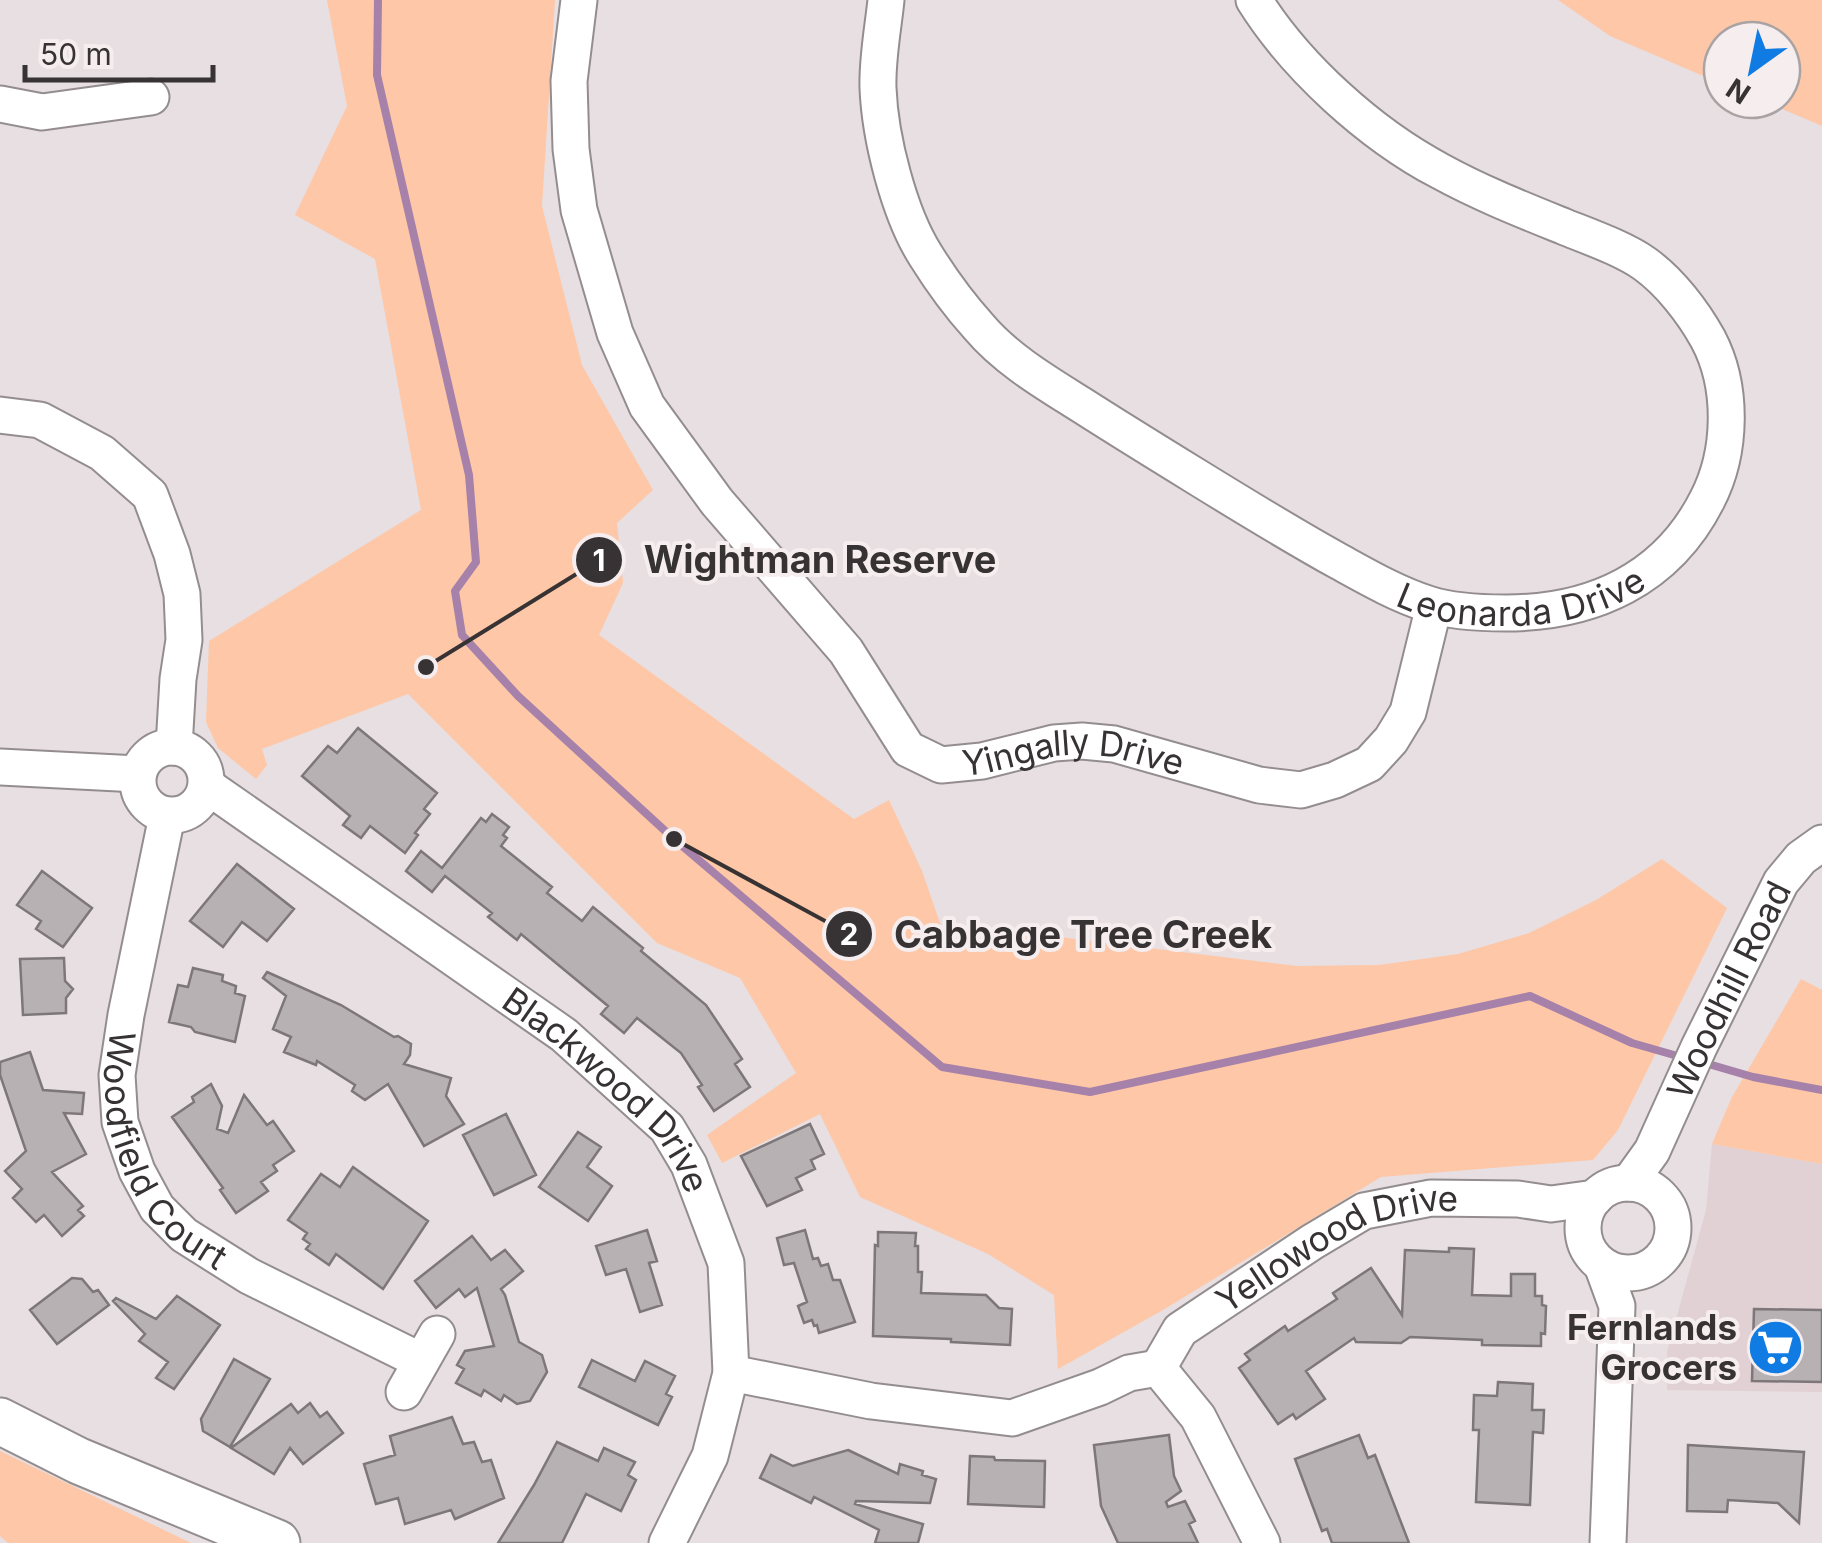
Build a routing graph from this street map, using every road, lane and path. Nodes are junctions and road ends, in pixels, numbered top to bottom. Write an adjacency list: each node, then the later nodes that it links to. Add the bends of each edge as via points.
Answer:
1 (579, 0): 7 (street, Yingally Drive, via 568,82 578,210 615,333 646,406 846,651 908,749 941,766 1054,744 1114,744 1301,790 1369,764 1391,740 1408,712)
2 (886, 0): 7 (street, Leonarda Drive, via 878,86 890,162 924,254 981,330 1035,376 1228,496 1387,588)
3 (1254, 0): 7 (street, Leonarda Drive, via 1334,95 1382,133 1481,192 1645,264 1678,296 1721,370 1724,448 1715,484 1694,525 1643,578 1536,613)
4 (151, 96): 5 (street, via 42,112)
5 (0, 104)
6 (0, 415): 8 (street, via 40,420 102,452 150,495 182,594)
7 (1434, 606)
8 (174, 747): 10 (street, via 147,757); 11 (street, via 195,755)
9 (0, 768): 10 (street)
10 (138, 774): 12 (street, via 147,806)
11 (206, 786): 12 (street, via 189,812); 19 (street, Blackwood Drive, via 564,1035 667,1128 689,1165 726,1263)
12 (167, 816): 17 (street, Woodfield Court, via 117,1075 120,1122 137,1171 157,1208 184,1235 249,1276)
13 (1822, 843): 14 (street, Woodhill Road, via 1781,882 1699,1047)
14 (1640, 1187): 15 (street, Woodhill Road, via 1616,1185); 16 (street, via 1662,1199 1673,1236 1663,1257 1645,1270)
15 (1589, 1213): 16 (street, via 1585,1242 1592,1255); 18 (street, Yellowood Drive, via 1518,1199 1431,1198 1364,1211 1180,1330)
16 (1618, 1269): 24 (street)
17 (421, 1362)
18 (1158, 1368): 19 (street, via 1012,1418 871,1402); 23 (street, via 1198,1417)
19 (731, 1374): 21 (street, Blackwood Drive, via 710,1456)
20 (0, 1422): 22 (main road)
21 (666, 1541)
22 (276, 1543)
23 (1262, 1543)
24 (1608, 1543)

